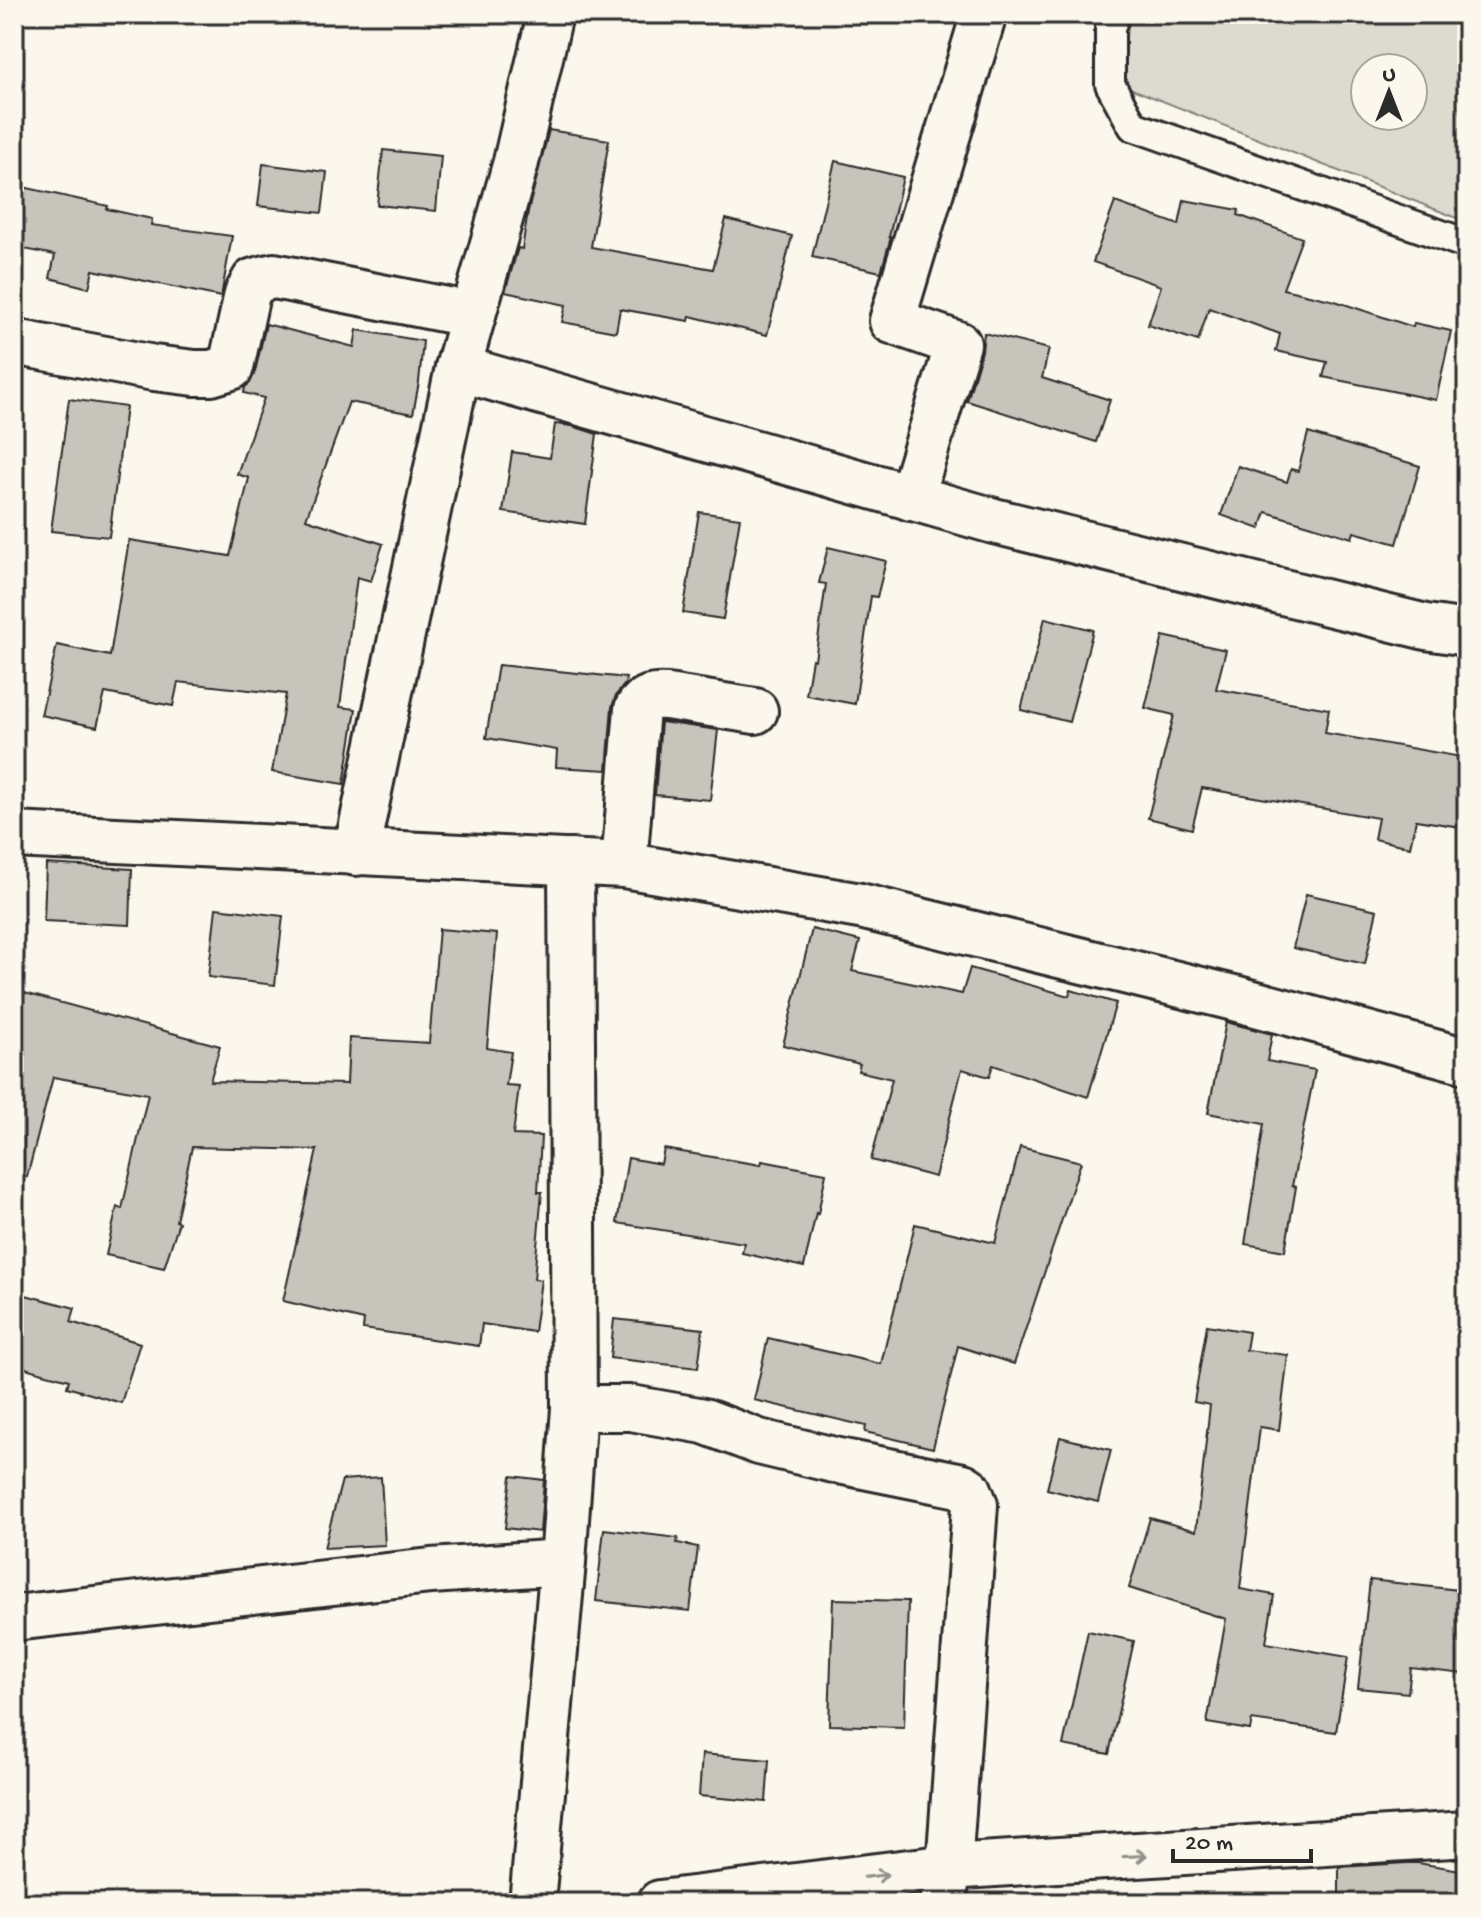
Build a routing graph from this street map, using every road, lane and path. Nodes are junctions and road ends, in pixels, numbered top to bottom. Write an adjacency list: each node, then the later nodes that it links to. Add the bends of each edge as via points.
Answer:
1 (550, 14): 5 (street)
2 (984, 14): 8 (street, via 892,321 958,344)
3 (1115, 14): 4 (lane, via 1110,84 1133,126)
4 (1467, 244)
5 (473, 315): 6 (street, via 274,276 254,281 231,367 211,373); 7 (street)
6 (14, 342)
7 (458, 368): 8 (street); 12 (street)
8 (911, 498): 9 (street)
9 (1467, 633)
10 (755, 711): 14 (street, via 657,696 641,702)
11 (14, 835): 12 (street)
12 (356, 853): 13 (street)
13 (571, 862): 14 (street); 16 (street)
14 (624, 865): 15 (street, via 860,906)
15 (1467, 1061)
16 (574, 1408): 17 (street); 20 (street, via 631,1408 704,1421 759,1442 969,1490 975,1505)
17 (563, 1562): 18 (street, via 431,1571); 21 (street)
18 (14, 1618)
19 (1467, 1834): 20 (street, one-way to 19)
20 (946, 1885): 22 (street, one-way to 20)
21 (532, 1903)
22 (660, 1903)

